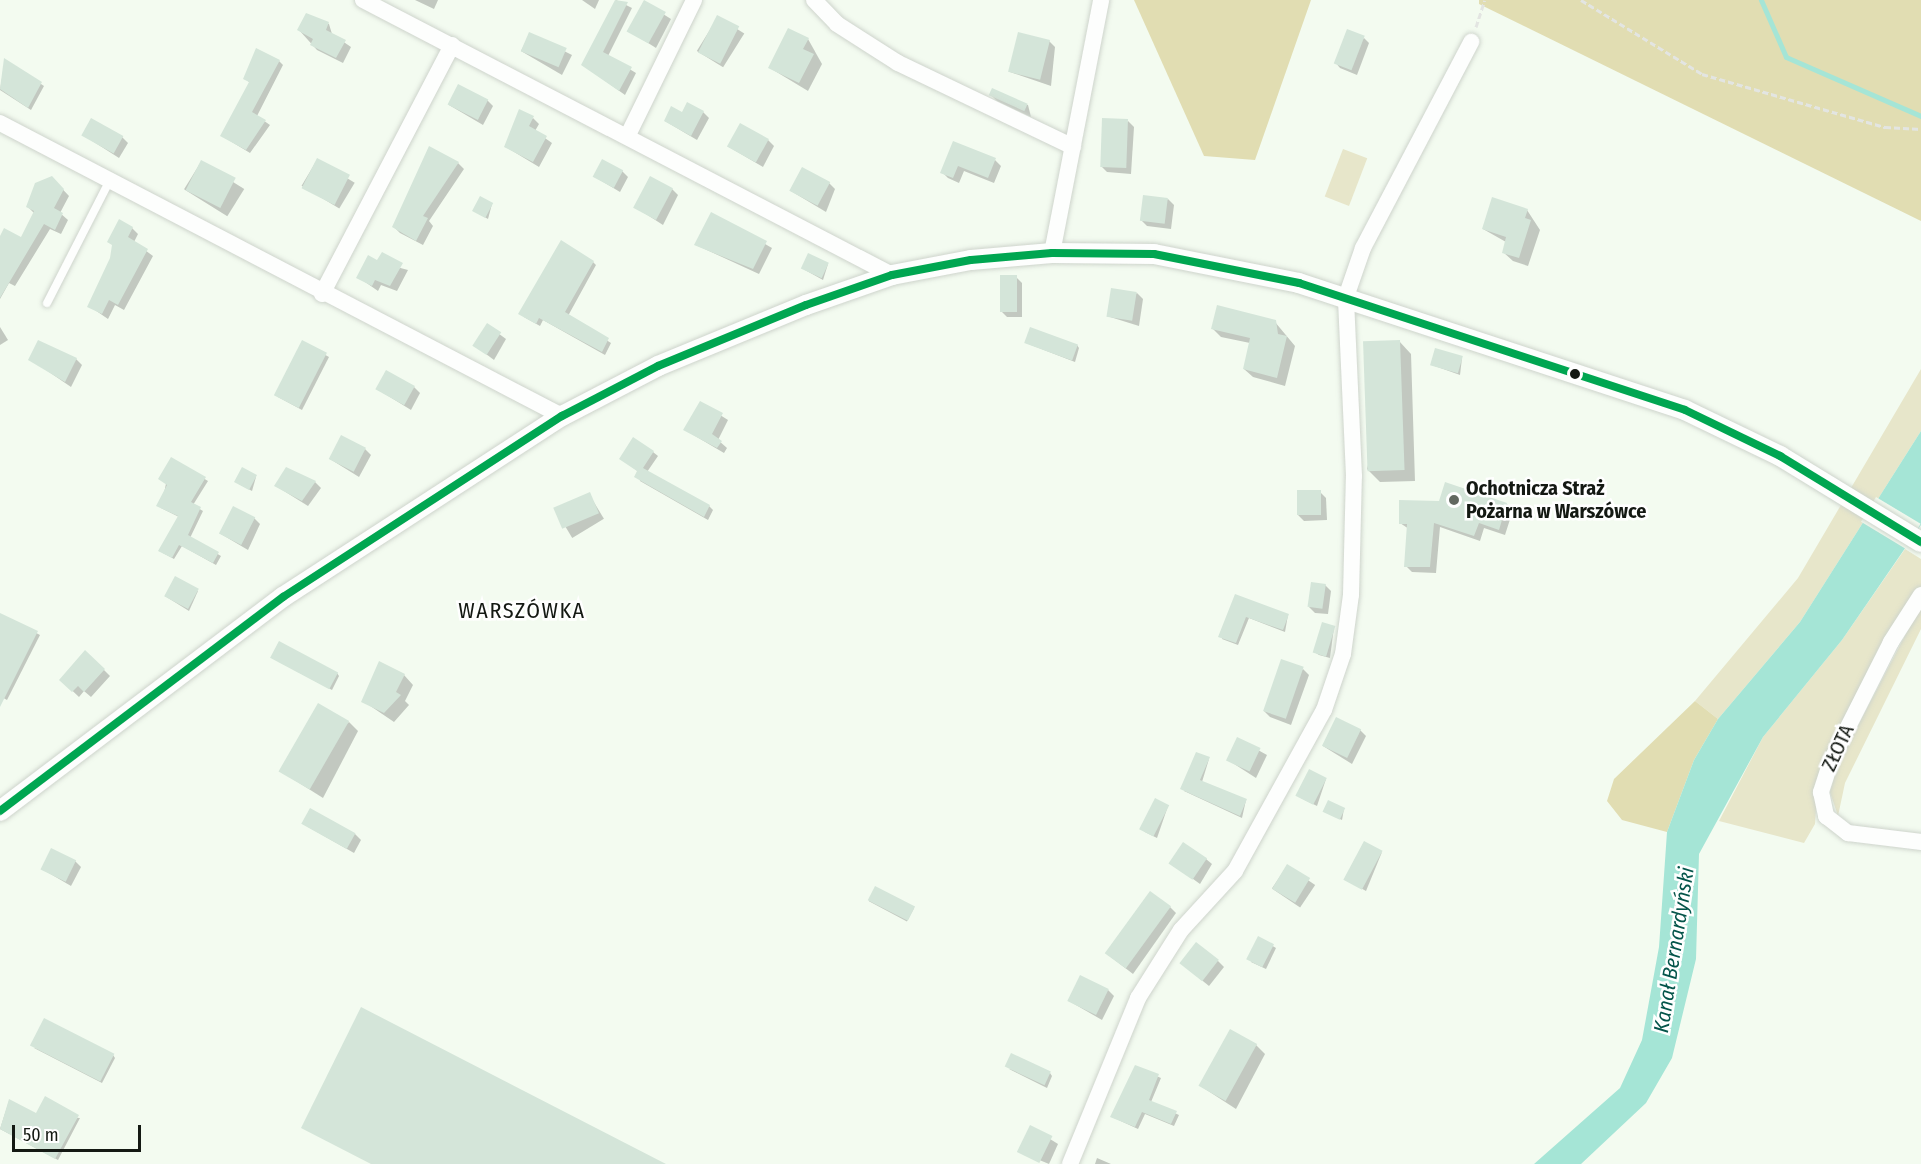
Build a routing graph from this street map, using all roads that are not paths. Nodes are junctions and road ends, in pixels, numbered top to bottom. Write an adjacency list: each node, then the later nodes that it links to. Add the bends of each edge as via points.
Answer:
1 (363, 0): 6 (street)
2 (694, 0): 8 (street)
3 (814, 0): 9 (street, via 837,24 898,63)
4 (1101, 0): 9 (street)
5 (1471, 42): 14 (street, via 1363,248)
6 (452, 45): 8 (street); 13 (street)
7 (0, 123): 10 (street)
8 (628, 135): 12 (street)
9 (1073, 147): 11 (street)
10 (109, 182): 13 (street); 15 (lane)
11 (1052, 253): 12 (street); 14 (street, via 1203,260)
12 (892, 275): 16 (street, via 720,339)
13 (322, 294): 16 (street)
14 (1346, 297): 17 (street, via 1685,410 1845,494); 21 (street, via 1354,476 1343,654 1324,710 1266,822 1235,871 1181,930 1138,998)
15 (47, 303)
16 (562, 416): 19 (street, via 348,552)
17 (1921, 542)
18 (1921, 595): 20 (street, ZŁOTA, via 1891,642 1831,761 1821,792 1826,816 1848,833)
19 (0, 811)
20 (1921, 842)
21 (1070, 1164)

